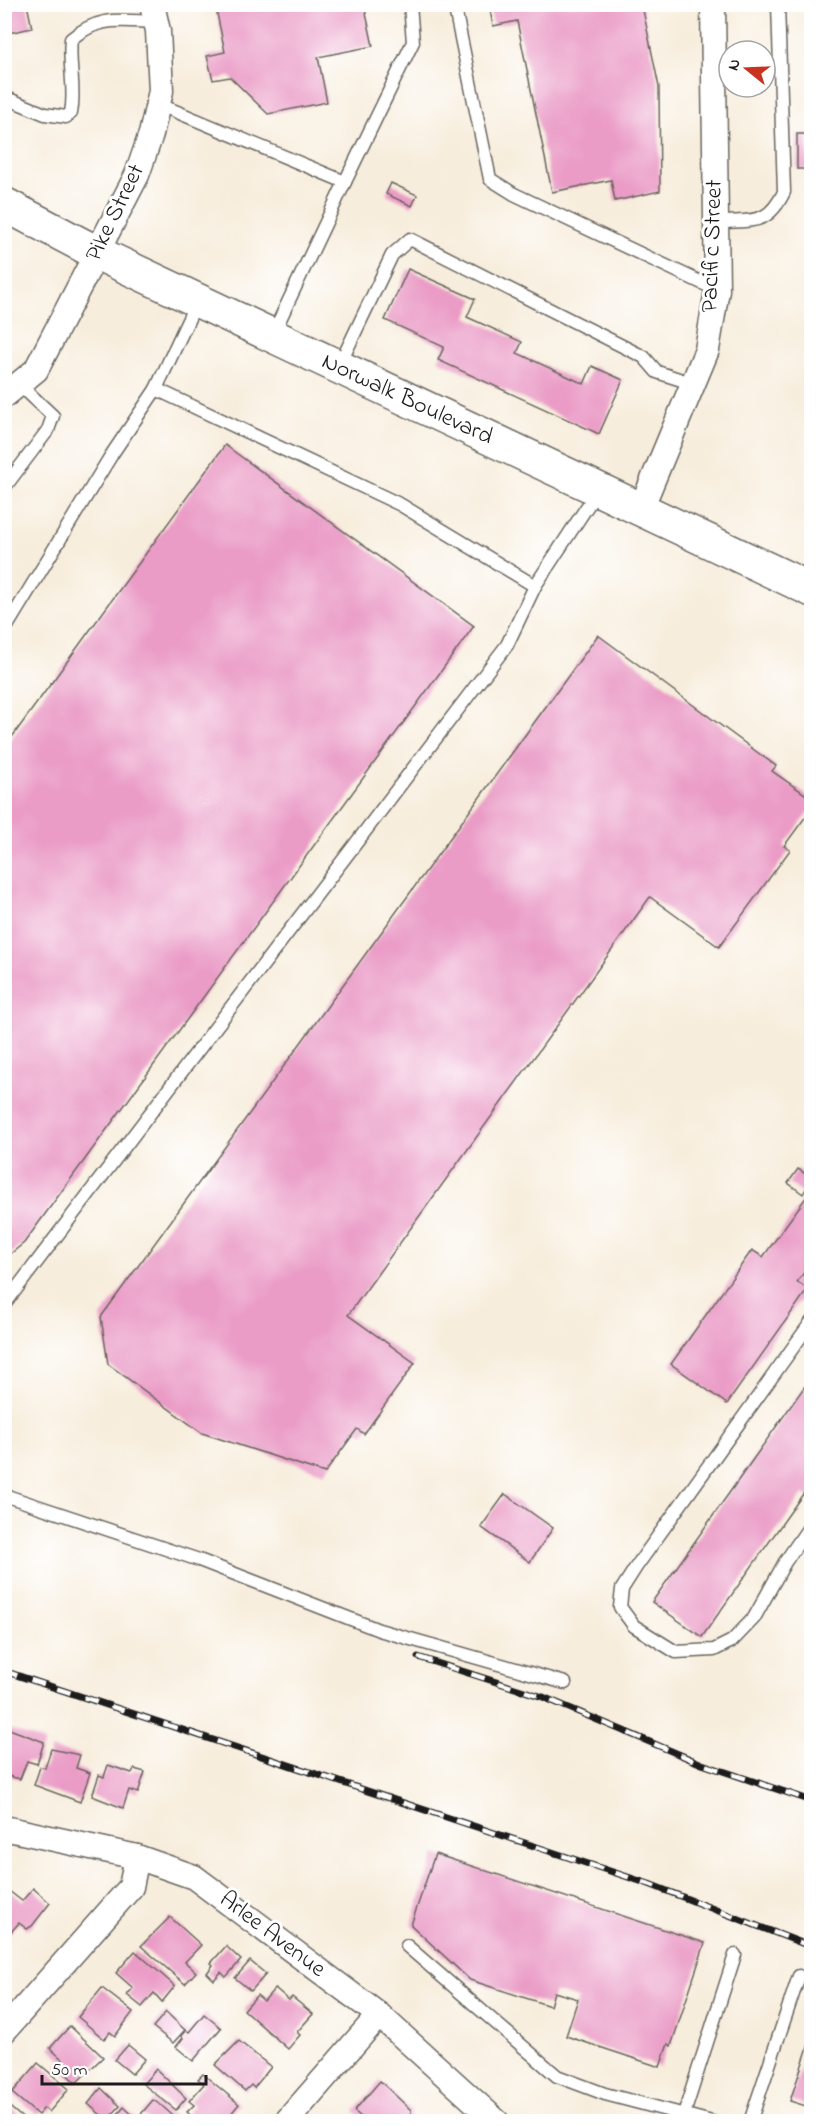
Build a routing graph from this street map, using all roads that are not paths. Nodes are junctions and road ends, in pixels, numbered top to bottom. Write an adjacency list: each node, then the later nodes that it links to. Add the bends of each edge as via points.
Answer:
1 (410, 4): 8 (lane, via 413,42)
2 (454, 4): 12 (lane, via 490,179)
3 (713, 4): 10 (street, Pacific Street)
4 (778, 4): 10 (lane, via 784,192 775,211 766,217)
5 (154, 13): 6 (lane, via 87,26 71,39 69,59 74,98 71,113 66,117 45,114); 7 (street, Pike Street, via 161,91)
6 (4, 97)
7 (158, 104): 8 (lane); 11 (street, Pike Street, via 137,175)
8 (345, 182): 14 (lane)
9 (4, 204): 11 (main road, Norwalk Boulevard)
10 (716, 223): 12 (street, Pacific Street)
11 (97, 253): 13 (main road, Norwalk Boulevard); 18 (street, Pike Street, via 36,370)
12 (717, 290): 16 (street, Pacific Street, via 707,350)
13 (197, 300): 14 (main road, Norwalk Boulevard); 17 (lane)
14 (272, 336): 15 (main road, Norwalk Boulevard)
15 (339, 368): 16 (lane, via 392,255 411,239 644,357 657,372); 20 (main road, Norwalk Boulevard)
16 (694, 384): 21 (street, Pacific Street)
17 (156, 389): 22 (lane, via 401,506); 24 (lane)
18 (12, 390): 19 (lane, via 53,416 48,430)
19 (4, 488)
20 (598, 490): 21 (main road, Norwalk Boulevard); 22 (lane)
21 (640, 510): 23 (main road, Norwalk Boulevard)
22 (535, 586): 25 (lane, via 507,645)
23 (812, 590)
24 (4, 631)
25 (4, 1305)
26 (812, 1321): 28 (lane, via 636,1567 622,1589 620,1607 634,1626 676,1652 714,1650 732,1641 754,1618)
27 (4, 1496): 29 (lane, via 199,1560 379,1630)
28 (812, 1523)
29 (565, 1683)
30 (4, 1828): 31 (street, Arlee Avenue)
31 (137, 1857): 35 (street, Arlee Avenue, via 195,1877); 36 (street, via 131,1887)
32 (407, 1946): 37 (lane, via 557,2076 604,2094)
33 (735, 1954): 37 (lane)
34 (799, 1976): 41 (lane)
35 (379, 2015): 38 (street); 39 (street, Arlee Avenue)
36 (4, 2031)
37 (684, 2114): 40 (lane)
38 (286, 2121)
39 (497, 2121)
40 (712, 2121)
41 (750, 2121)

